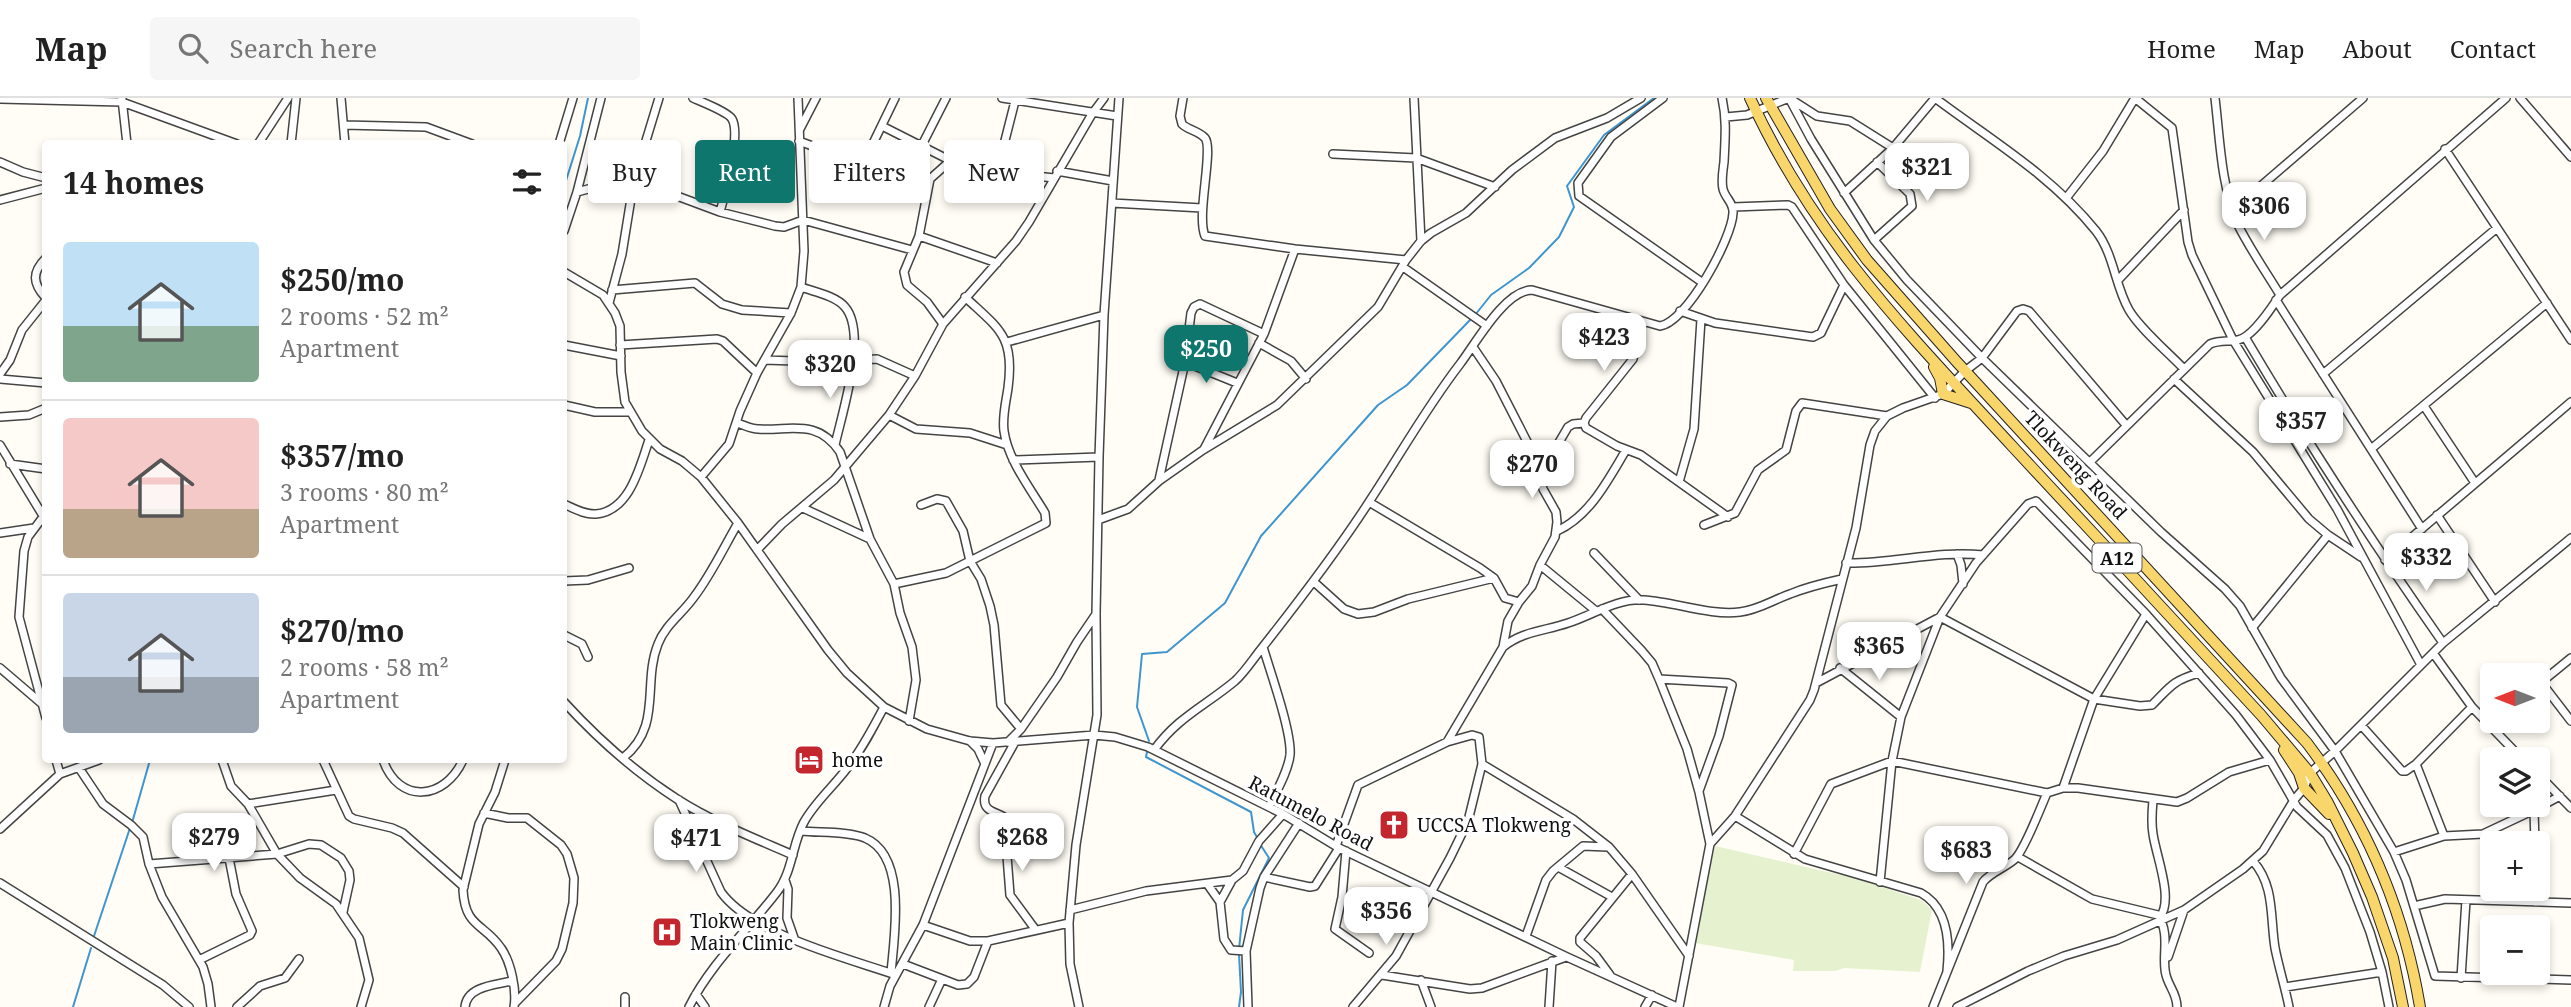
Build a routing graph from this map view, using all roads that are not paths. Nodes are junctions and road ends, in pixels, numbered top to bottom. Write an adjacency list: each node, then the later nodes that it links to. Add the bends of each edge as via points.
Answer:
1 (293, 98): 42 (street); 43 (street)
2 (341, 98): 37 (street)
3 (573, 98): 46 (street)
4 (601, 98): 70 (street)
5 (659, 98): 47 (street)
6 (693, 98): 82 (street, via 728,115 734,123 732,162)
7 (798, 98): 39 (street)
8 (816, 98): 39 (street)
9 (946, 98): 50 (street)
10 (1002, 98): 29 (street)
11 (1104, 98): 33 (street)
12 (1119, 98): 34 (street)
13 (1182, 98): 79 (street, via 1182,124 1208,145)
14 (1413, 98): 58 (street)
15 (1641, 98): 31 (street)
16 (1663, 98): 36 (street)
17 (1722, 98): 35 (street)
18 (1750, 98): 32 (main road, Tlokweng Road / A12)
19 (1789, 98): 30 (street); 54 (street, via 1817,116 1850,121); 71 (street)
20 (2135, 98): 73 (street, via 2103,151); 80 (street, via 2172,128)
21 (2216, 98): 81 (street)
22 (2363, 98): 81 (street)
23 (2506, 98): 55 (street)
24 (2520, 98): 57 (street)
25 (0, 99): 26 (street)
26 (45, 99): 28 (street)
27 (891, 99): 38 (street)
28 (122, 100): 40 (street); 41 (street)
29 (1015, 101): 33 (street); 51 (street)
30 (1768, 101): 32 (street); 129 (main road, Tlokweng Road / A12, via 1830,209 1867,260)
31 (1624, 108): 36 (street); 67 (street, via 1555,138)
32 (1755, 110): 35 (street); 122 (main road, Tlokweng Road / A12, via 1820,223)
33 (1092, 114): 34 (street); 63 (street)
34 (1118, 116): 66 (street)
35 (1726, 117): 78 (street, via 1723,187)
36 (1633, 119): 96 (street, via 1611,137 1578,183 1578,193)
37 (344, 125): 44 (street); 45 (street, via 426,127)
38 (882, 125): 48 (street); 49 (street)
39 (799, 131): 52 (street)
40 (127, 140)
41 (227, 140)
42 (261, 140)
43 (291, 140)
44 (345, 140)
45 (461, 140)
46 (560, 140)
47 (646, 140)
48 (875, 140)
49 (908, 140)
50 (924, 140)
51 (1005, 140)
52 (799, 141): 53 (street); 83 (street)
53 (809, 145)
54 (1893, 148): 60 (street); 73 (street, via 1935,98 2004,145)
55 (2445, 149): 85 (street); 102 (street)
56 (1334, 154): 58 (street)
57 (2571, 157)
58 (1416, 158): 67 (street); 88 (street)
59 (0, 162): 64 (street)
60 (1877, 162): 71 (street); 87 (street, via 1913,201)
61 (944, 167): 65 (street)
62 (1044, 174): 63 (street)
63 (1056, 175): 66 (street); 92 (street, via 1029,222)
64 (42, 177)
65 (930, 180)
66 (1113, 181): 77 (street)
67 (1495, 187): 88 (street, via 1466,214)
68 (42, 189): 74 (street)
69 (588, 189): 70 (street)
70 (578, 192): 84 (street)
71 (1844, 193): 87 (street)
72 (681, 197): 82 (street)
73 (2067, 197): 95 (street, via 2099,233)
74 (0, 200)
75 (630, 203): 99 (street)
76 (925, 203): 86 (street)
77 (1112, 203): 79 (street); 108 (street)
78 (1733, 207): 96 (street, via 1728,238); 97 (street, via 1792,207)
79 (1202, 208): 89 (street, via 1205,236)
80 (2184, 210): 95 (street); 115 (street, via 2192,255)
81 (2232, 210): 102 (street)
82 (720, 212): 83 (street, via 784,227)
83 (803, 220): 90 (street); 98 (street)
84 (567, 223)
85 (2497, 228): 104 (street); 131 (street)
86 (919, 236): 90 (street); 92 (street)
87 (1874, 240): 124 (street)
88 (1421, 241): 93 (street)
89 (1295, 249): 93 (street); 113 (street)
90 (912, 250): 111 (street, via 905,281)
91 (42, 262): 100 (street, via 35,270)
92 (997, 262): 101 (street)
93 (1404, 264): 112 (street); 134 (street, via 1378,307)
94 (567, 274): 103 (street, via 593,287)
95 (2119, 279): 128 (street, via 2129,309)
96 (1703, 283): 105 (street)
97 (1844, 285): 109 (street, via 1821,333 1813,337); 139 (street)
98 (801, 287): 106 (street); 126 (street, via 846,308 852,318)
99 (612, 290): 103 (street); 106 (street, via 695,283 722,304 759,313)
100 (42, 295): 107 (street)
101 (965, 297): 111 (street); 117 (street)
102 (2278, 298): 114 (street); 131 (street)
103 (609, 303): 119 (street, via 620,326)
104 (2547, 303): 116 (street); 142 (street)
105 (1680, 311): 109 (street); 110 (street, via 1667,325)
106 (791, 313): 125 (street)
107 (42, 314): 132 (street, via 22,330)
108 (1104, 315): 117 (street); 159 (street)
109 (1701, 319): 168 (street, via 1694,429)
110 (1641, 323): 112 (street, via 1524,290 1514,295); 150 (street, via 1633,359)
111 (943, 324): 133 (street)
112 (1488, 326): 121 (street)
113 (1264, 334): 118 (street); 127 (street, via 1197,305 1191,313)
114 (2245, 337): 115 (street); 193 (street)
115 (2233, 340): 128 (street, via 2210,344); 192 (street)
116 (2571, 340)
117 (1007, 342): 155 (street)
118 (1259, 343): 134 (street, via 1291,361); 138 (street)
119 (620, 345): 123 (street); 130 (street, via 723,341)
120 (567, 346): 123 (street)
121 (1473, 347): 165 (street, via 1509,405); 170 (street, via 1429,405)
122 (1920, 347): 137 (main road, Tlokweng Road / A12); 139 (main road, via 1940,378)
123 (621, 356): 145 (street, via 622,389)
124 (1982, 358): 129 (street); 151 (street, via 2017,311 2026,310); 161 (street)
125 (765, 360): 126 (street); 130 (street)
126 (853, 362): 133 (street, via 877,359); 154 (street)
127 (1185, 362): 138 (street); 167 (street)
128 (2185, 369): 135 (street)
129 (1965, 371): 137 (street); 251 (main road, Tlokweng Road / A12)
130 (757, 373): 149 (street)
131 (2323, 374): 156 (street)
132 (0, 376): 136 (street)
133 (915, 376): 146 (street)
134 (1306, 379): 157 (street, via 1277,405)
135 (2174, 379): 151 (street); 185 (street, via 2253,452 2309,519)
136 (42, 382)
137 (1953, 382): 139 (street); 141 (main road, Tlokweng Road / A12)
138 (1237, 383): 157 (street)
139 (1939, 396): 141 (main road); 147 (street)
140 (2571, 402): 169 (street)
141 (1974, 405): 237 (main road, Tlokweng Road / A12)
142 (2424, 405): 156 (street); 169 (street)
143 (567, 406): 145 (street)
144 (42, 410): 148 (street)
145 (630, 412): 152 (street)
146 (889, 415): 155 (street, via 916,429 970,433); 163 (street)
147 (1887, 416): 176 (street, via 1802,403 1786,450 1758,470 1735,513); 195 (street, via 1870,446)
148 (0, 417)
149 (737, 423): 154 (street, via 758,429 818,431); 166 (street, via 729,444)
150 (1584, 423): 158 (street); 165 (street, via 1568,427)
151 (2126, 425): 161 (street)
152 (649, 440): 166 (street, Ratumelo Road); 171 (street, via 633,485 610,508 597,514)
153 (0, 445): 162 (street)
154 (835, 445): 163 (street)
155 (1007, 445): 160 (street)
156 (2371, 449): 182 (street)
157 (1203, 450): 167 (street)
158 (1626, 450): 168 (street); 183 (street, via 1588,509)
159 (1099, 457): 160 (street); 177 (street)
160 (1013, 460): 194 (street, via 1045,513 1046,523)
161 (2091, 461): 211 (street, via 2225,589)
162 (10, 464): 164 (street); 175 (street)
163 (845, 466): 173 (street); 186 (street)
164 (42, 468)
165 (1541, 473): 183 (street, via 1543,489 1556,512)
166 (701, 477): 179 (street, Ratumelo Road)
167 (1159, 481): 177 (street, via 1128,509)
168 (1679, 482): 176 (street)
169 (2475, 483): 174 (street)
170 (1369, 502): 198 (street); 201 (street)
171 (567, 505)
172 (921, 505): 194 (street, via 946,501 962,531)
173 (803, 508): 186 (street); 188 (street)
174 (2437, 515): 182 (street); 206 (street)
175 (42, 516)
176 (1728, 517): 180 (street)
177 (1098, 520): 208 (street)
178 (42, 521): 181 (street)
179 (738, 523): 188 (street, Ratumelo Road); 248 (street, via 696,595 658,643 648,722 637,744)
180 (1704, 525)
181 (35, 528): 184 (street); 228 (street, via 24,551 19,617)
182 (2422, 529): 193 (street)
183 (1557, 531): 196 (street)
184 (0, 533)
185 (2329, 535): 192 (street); 211 (street)
186 (870, 539): 202 (street)
187 (2570, 541): 206 (street)
188 (757, 550): 231 (street, Ratumelo Road, via 828,650)
189 (1594, 553): 204 (street)
190 (1957, 554): 191 (street); 195 (street); 203 (street)
191 (1983, 555): 203 (street); 209 (street, via 2028,504 2039,502)
192 (2362, 557): 219 (street)
193 (2385, 560): 213 (street)
194 (970, 561): 202 (street, via 946,573); 239 (street, via 981,579 994,625 1001,705)
195 (1846, 563): 199 (street)
196 (1540, 565): 205 (street); 207 (street)
197 (629, 568): 200 (street)
198 (1494, 578): 201 (street, via 1358,614 1344,609); 205 (street, via 1506,598)
199 (1842, 579): 204 (street, via 1736,612); 225 (street)
200 (567, 581)
201 (1314, 582): 214 (street)
202 (894, 584): 235 (street, via 916,680)
203 (1963, 584): 210 (street)
204 (1639, 600): 207 (street)
205 (1519, 602): 215 (street, via 1508,621)
206 (2495, 602): 213 (street)
207 (1599, 610): 215 (street, via 1517,637); 224 (street, via 1642,651)
208 (1096, 614): 239 (street); 240 (street)
209 (2146, 614): 222 (street); 227 (street)
210 (1940, 617): 221 (street); 227 (street); 234 (street)
211 (2252, 628): 247 (street, via 2289,691)
212 (567, 636): 217 (street, via 582,644)
213 (2443, 643): 216 (street)
214 (1263, 647): 246 (street, via 1237,679 1183,718); 277 (street, via 1290,750)
215 (1503, 647): 242 (street)
216 (2433, 653): 219 (street); 232 (street)
217 (588, 657)
218 (2571, 658): 223 (street)
219 (2421, 665): 238 (street)
220 (0, 668): 228 (street)
221 (1840, 668): 225 (street); 234 (street)
222 (2199, 673): 227 (street, via 2168,686 2152,705); 249 (street)
223 (2550, 675)
224 (1659, 679): 269 (street); 269 (street, via 1732,685)
225 (1816, 683): 281 (street, via 1810,700)
226 (2550, 696): 233 (street)
227 (2094, 699): 266 (street)
228 (42, 704)
229 (567, 705): 248 (street)
230 (2571, 705): 233 (street)
231 (884, 707): 235 (street, Ratumelo Road); 286 (street, via 865,742 813,807)
232 (2472, 707): 245 (street); 260 (street)
233 (2564, 711): 236 (street)
234 (1901, 717): 250 (street)
235 (909, 721): 241 (street, Ratumelo Road)
236 (2571, 721)
237 (2268, 722): 263 (main road, Tlokweng Road / A12); 267 (main road)
238 (2361, 725): 247 (street); 260 (street, via 2402,771)
239 (1021, 729): 244 (street)
240 (1094, 735): 244 (street, Ratumelo Road); 246 (street, Ratumelo Road); 315 (street)
241 (970, 741): 243 (street, Ratumelo Road); 261 (street)
242 (1447, 742): 259 (street, via 1479,737); 290 (street, via 1358,785)
243 (993, 743): 244 (street, Ratumelo Road); 261 (street)
244 (1011, 743): 322 (street, via 984,803 1004,817 1010,895)
245 (2510, 747)
246 (1154, 750): 277 (street, Ratumelo Road)
247 (2335, 751): 251 (street); 291 (street)
248 (623, 758): 272 (street)
249 (2270, 760): 273 (street, via 2220,776 2180,801); 274 (street)
250 (1892, 761): 270 (street); 293 (street, via 1831,784); 304 (street)
251 (2321, 762): 263 (street); 373 (main road, Tlokweng Road / A12, via 2358,822 2386,882)
252 (57, 763): 264 (street)
253 (92, 763): 262 (street)
254 (223, 763): 276 (street, via 231,786)
255 (324, 763): 268 (street)
256 (384, 763): 257 (street, via 393,781 423,792 447,783)
257 (462, 763)
258 (504, 763): 279 (street)
259 (1482, 764): 289 (street, via 1573,819); 308 (street, via 1468,821)
260 (2416, 764): 287 (street)
261 (985, 765): 321 (street)
262 (79, 768): 264 (street); 298 (street, via 103,804 142,834)
263 (2310, 773): 267 (street); 284 (main road, Tlokweng Road / A12)
264 (60, 774): 285 (street)
265 (2550, 786): 271 (street)
266 (2063, 788): 270 (street); 273 (street)
267 (2304, 788): 274 (street); 284 (main road)
268 (336, 790): 276 (street); 307 (street, via 354,820 403,833)
269 (1699, 792): 288 (street)
270 (2047, 793): 295 (street)
271 (2560, 796): 275 (street); 278 (street)
272 (679, 800): 294 (street); 319 (street, via 720,892)
273 (2153, 800): 318 (street, via 2152,831 2165,892)
274 (2294, 800): 297 (street); 336 (street, via 2324,831 2339,857)
275 (2550, 801)
276 (248, 804): 292 (street)
277 (1269, 807): 280 (street, Ratumelo Road)
278 (2571, 808)
279 (484, 813): 307 (street); 349 (street, via 527,818 561,845 574,878 562,949)
280 (1283, 814): 283 (street, Ratumelo Road); 303 (street)
281 (1735, 816): 288 (street); 293 (street)
282 (2519, 817): 287 (street, via 2483,834)
283 (1299, 823): 290 (street, Ratumelo Road); 301 (street)
284 (2339, 825): 372 (main road, Tlokweng Road / A12, via 2372,897 2393,958)
285 (0, 829)
286 (801, 831): 294 (street); 337 (street, via 866,838 883,855 894,882)
287 (2444, 836): 291 (street)
288 (1710, 844): 328 (street)
289 (1609, 847): 299 (street, via 1583,846); 300 (street)
290 (1340, 848): 301 (street, via 1315,886); 308 (street, Ratumelo Road); 327 (street, via 1342,897 1335,929)
291 (2394, 852): 314 (street)
292 (277, 854): 296 (street); 317 (street); 317 (street, via 315,844 331,849 349,872)
293 (1794, 854): 304 (street)
294 (793, 855): 302 (street)
295 (2018, 857): 318 (street, via 2092,899 2154,913); 335 (street, via 1983,882)
296 (229, 858): 298 (street); 331 (street, via 236,894 252,931)
297 (2253, 861): 316 (street); 345 (street, via 2269,890 2275,948)
298 (149, 864): 331 (street, via 162,897)
299 (1558, 867): 309 (street); 323 (street, via 1546,880)
300 (1632, 874): 309 (street); 328 (street)
301 (1264, 877): 326 (street)
302 (785, 880): 319 (street); 324 (street, via 787,918)
303 (1232, 880): 306 (street); 311 (street)
304 (1881, 882): 335 (street, via 1921,893 1937,909 1949,941)
305 (0, 883): 350 (street, via 163,985)
306 (1208, 885): 311 (street); 315 (street, via 1146,891)
307 (464, 887): 344 (street, via 468,915 501,948)
308 (1431, 892): 323 (street, Ratumelo Road); 338 (street)
309 (1612, 897): 339 (street, via 1580,940)
310 (2466, 900): 312 (street); 314 (street); 340 (street)
311 (1220, 902): 326 (street, via 1224,939 1231,950)
312 (2535, 902): 313 (street)
313 (2571, 903)
314 (2414, 906): 340 (street, via 2432,973)
315 (1070, 910): 320 (street)
316 (2184, 910): 318 (street); 333 (street)
317 (343, 912): 353 (street, via 359,938 369,972)
318 (2161, 919): 333 (street); 368 (street, via 2117,940 2064,956)
319 (752, 920): 324 (street); 346 (street)
320 (1069, 923): 322 (street); 360 (street, via 1070,964)
321 (923, 925): 325 (street, via 956,938); 334 (street)
322 (1035, 929): 325 (street)
323 (1526, 936): 329 (street, Ratumelo Road)
324 (794, 938): 337 (street)
325 (988, 941): 341 (street, via 971,981 963,985)
326 (1246, 951): 361 (street)
327 (1368, 953)
328 (1689, 956): 366 (street)
329 (1567, 957): 332 (street); 339 (street, Ratumelo Road)
330 (299, 959): 352 (street, via 285,978 260,986)
331 (199, 960): 351 (street)
332 (1552, 961): 342 (street, via 1482,988); 364 (street)
333 (2166, 961): 369 (street)
334 (903, 964): 337 (street); 341 (street)
335 (1948, 971): 367 (street)
336 (2382, 972): 345 (street); 371 (street)
337 (893, 974): 358 (street)
338 (1382, 975): 342 (street); 362 (street)
339 (1610, 975): 347 (street, Ratumelo Road)
340 (2461, 978): 343 (street)
341 (942, 979): 359 (street)
342 (1421, 980): 363 (street)
343 (2571, 980)
344 (512, 981): 349 (street); 354 (street, via 473,992)
345 (2285, 987): 370 (street)
346 (695, 994): 356 (street); 357 (street)
347 (1652, 995): 365 (street); 366 (street, Ratumelo Road)
348 (625, 997): 355 (street)
349 (515, 1005)
350 (189, 1007)
351 (211, 1007)
352 (237, 1007)
353 (361, 1007)
354 (465, 1007)
355 (625, 1007)
356 (689, 1007)
357 (705, 1007)
358 (884, 1007)
359 (929, 1007)
360 (1079, 1007)
361 (1248, 1007)
362 (1353, 1007)
363 (1431, 1007)
364 (1549, 1007)
365 (1645, 1007)
366 (1678, 1007)
367 (1933, 1007)
368 (1957, 1007)
369 (2177, 1007)
370 (2289, 1007)
371 (2389, 1007)
372 (2403, 1007)
373 (2420, 1007)

